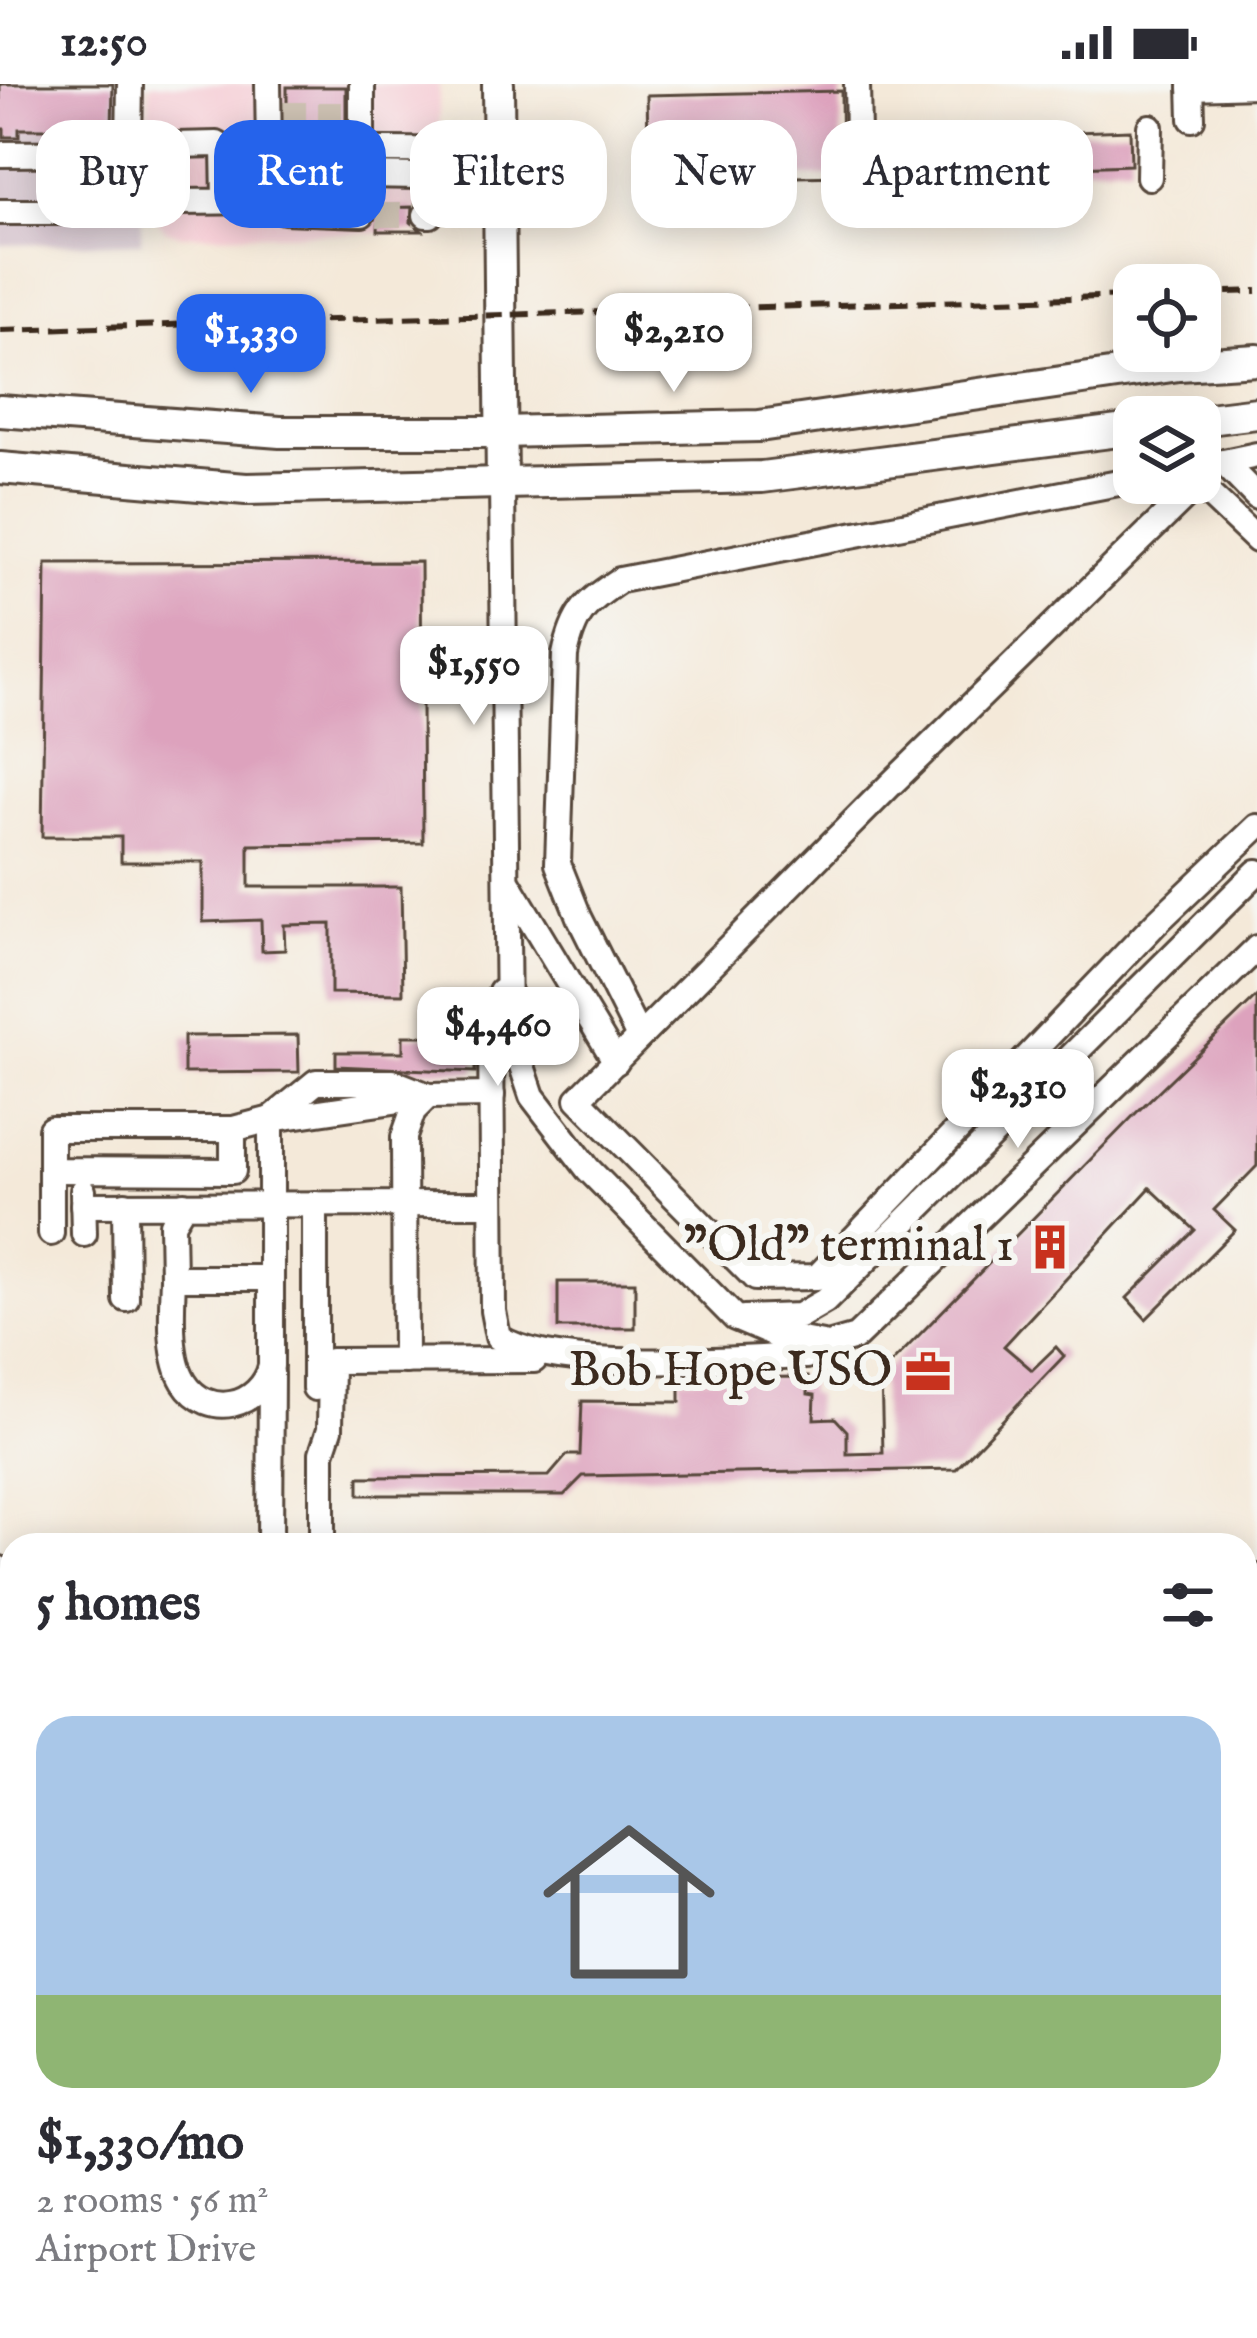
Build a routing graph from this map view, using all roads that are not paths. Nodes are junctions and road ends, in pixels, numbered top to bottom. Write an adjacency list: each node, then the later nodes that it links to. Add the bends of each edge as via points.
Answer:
1 (130, 84): 9 (street)
2 (268, 84): 10 (street)
3 (362, 84): 11 (street)
4 (498, 84): 12 (main road)
5 (857, 84): 13 (street)
6 (1191, 85): 7 (street); 8 (street)
7 (1257, 85)
8 (1192, 119)
9 (130, 120)
10 (274, 120)
11 (355, 120)
12 (499, 120)
13 (858, 120)
14 (1150, 127): 17 (street)
15 (0, 154): 16 (street)
16 (36, 154)
17 (1149, 177)
18 (0, 212): 19 (street)
19 (36, 212)
20 (500, 228): 25 (main road)
21 (1257, 360): 25 (main road, via 759,426)
22 (0, 411): 25 (main road, via 280,431)
23 (1257, 413): 24 (main road)
24 (1221, 417)
25 (500, 432): 29 (main road)
26 (1113, 432): 29 (main road, via 762,477)
27 (1235, 463): 31 (street); 34 (street)
28 (0, 468): 29 (main road, via 246,490)
29 (502, 484): 38 (street)
30 (1113, 484): 41 (street, via 620,580 586,603 566,655 558,864)
31 (1257, 496)
32 (1177, 504): 41 (street)
33 (1220, 504): 35 (street)
34 (1257, 522)
35 (1257, 540)
36 (1257, 827): 42 (street, via 817,1277 755,1278 578,1099)
37 (1257, 872): 61 (street, via 825,1301 799,1316)
38 (507, 880): 40 (street); 42 (street)
39 (1257, 949): 62 (street, via 856,1337)
40 (508, 973): 43 (street, via 490,1024); 61 (street, via 508,1024 532,1096 588,1169)
41 (639, 1037): 42 (street)
42 (616, 1062)
43 (492, 1095): 44 (street); 54 (street)
44 (428, 1096): 45 (street, via 393,1082 316,1082); 53 (street, via 404,1137)
45 (271, 1118): 46 (street); 51 (street)
46 (233, 1129): 47 (street, via 51,1129); 48 (street, via 232,1171)
47 (51, 1170): 48 (street); 56 (street)
48 (83, 1170): 55 (street)
49 (125, 1204): 50 (street); 55 (street); 60 (street)
50 (184, 1204): 51 (street); 58 (street, via 172,1224)
51 (272, 1204): 52 (street); 59 (street)
52 (315, 1204): 53 (street); 66 (street, via 315,1430)
53 (404, 1204): 54 (street); 64 (street)
54 (492, 1204): 63 (street, via 499,1337 516,1349)
55 (83, 1205): 57 (street)
56 (51, 1233)
57 (84, 1234)
58 (173, 1278): 59 (street); 65 (street, via 176,1364 198,1396 241,1404 258,1394)
59 (272, 1278): 65 (street)
60 (126, 1299)
61 (735, 1318): 62 (street)
62 (828, 1345): 63 (street, via 806,1356)
63 (578, 1360): 64 (street)
64 (406, 1361): 66 (street, via 331,1361)
65 (271, 1366): 67 (street)
66 (322, 1453): 68 (street)
67 (270, 1533)
68 (322, 1533)

